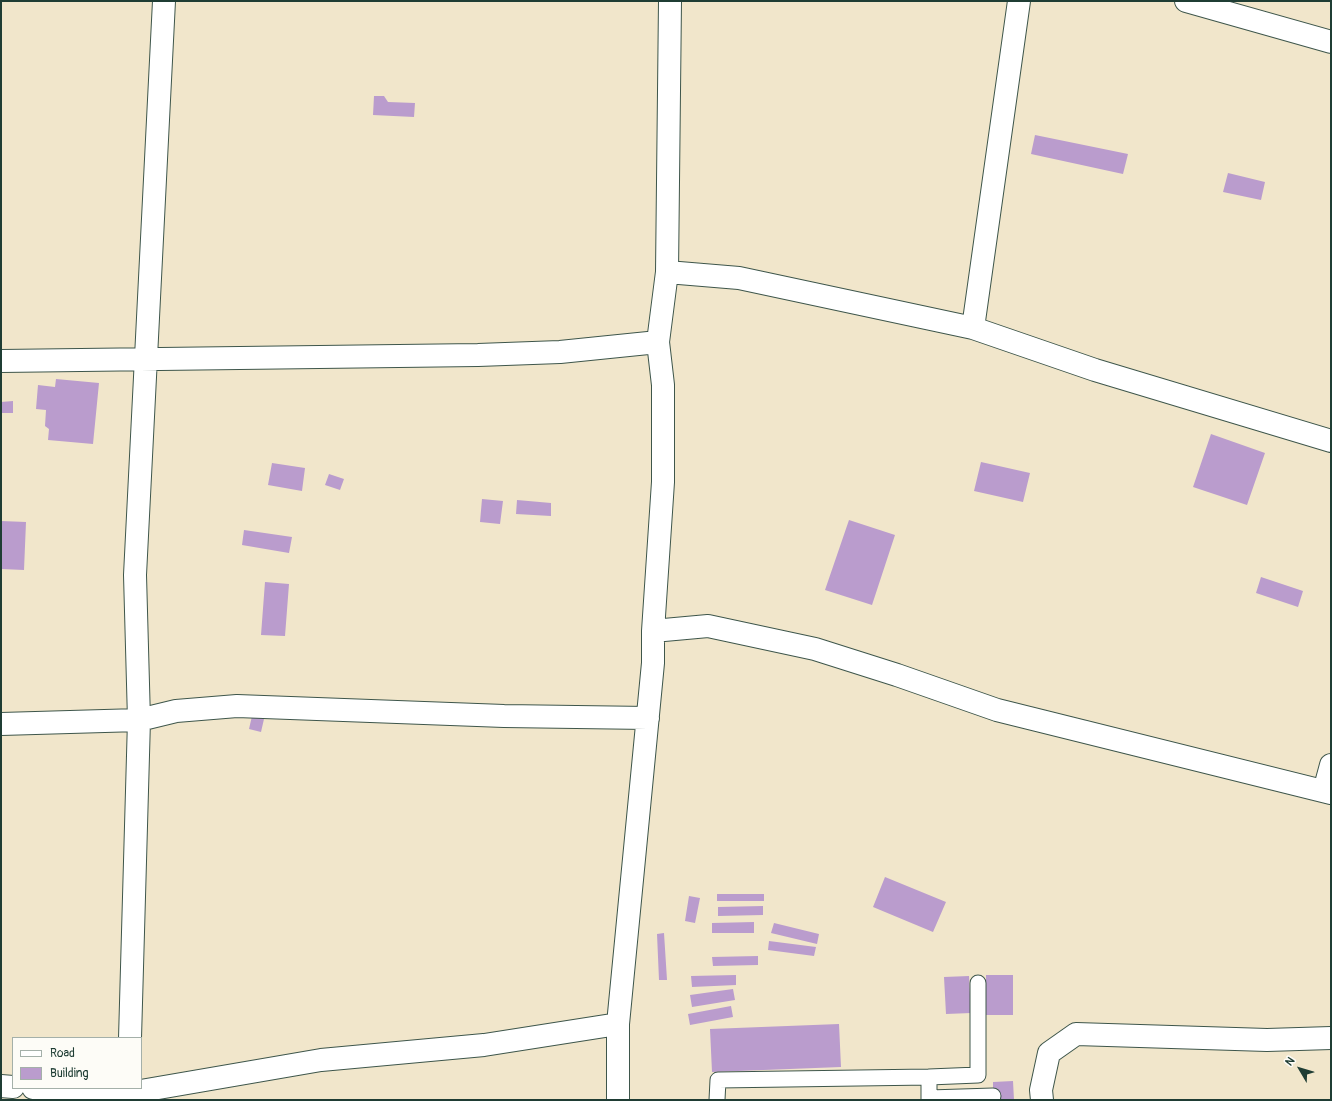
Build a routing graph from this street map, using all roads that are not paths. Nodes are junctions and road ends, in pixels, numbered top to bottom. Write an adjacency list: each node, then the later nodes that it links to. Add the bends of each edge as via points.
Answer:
1 (164, 1): 9 (street)
2 (670, 1): 6 (street)
3 (1019, 1): 7 (street)
4 (1186, 1): 5 (street)
5 (1331, 42)
6 (667, 272): 7 (street, via 739,278); 8 (street)
7 (974, 328): 11 (street, via 1095,370)
8 (658, 342): 9 (street, via 560,352 493,355); 12 (street, via 663,385 663,482)
9 (146, 360): 10 (street); 14 (street, via 135,575)
10 (1, 361)
11 (1331, 441)
12 (653, 631): 13 (street); 17 (street, via 708,626 815,649 997,710)
13 (648, 718): 14 (street, via 504,716 237,706 176,711); 19 (street)
14 (139, 720): 15 (street); 20 (street)
15 (1, 724)
16 (1331, 765): 17 (street)
17 (1328, 792)
18 (978, 983): 22 (lane, via 978,1075)
19 (618, 1024): 26 (street, via 484,1045 321,1060); 29 (street)
20 (130, 1037)
21 (1331, 1038): 31 (street, via 1267,1040 1076,1034 1049,1054 1041,1090)
22 (929, 1077): 28 (lane); 30 (lane, via 718,1080)
23 (1, 1086): 24 (street)
24 (12, 1087)
25 (49, 1089): 26 (street)
26 (129, 1094)
27 (993, 1096): 28 (lane)
28 (929, 1099)
29 (618, 1100)
30 (717, 1100)
31 (1042, 1100)

